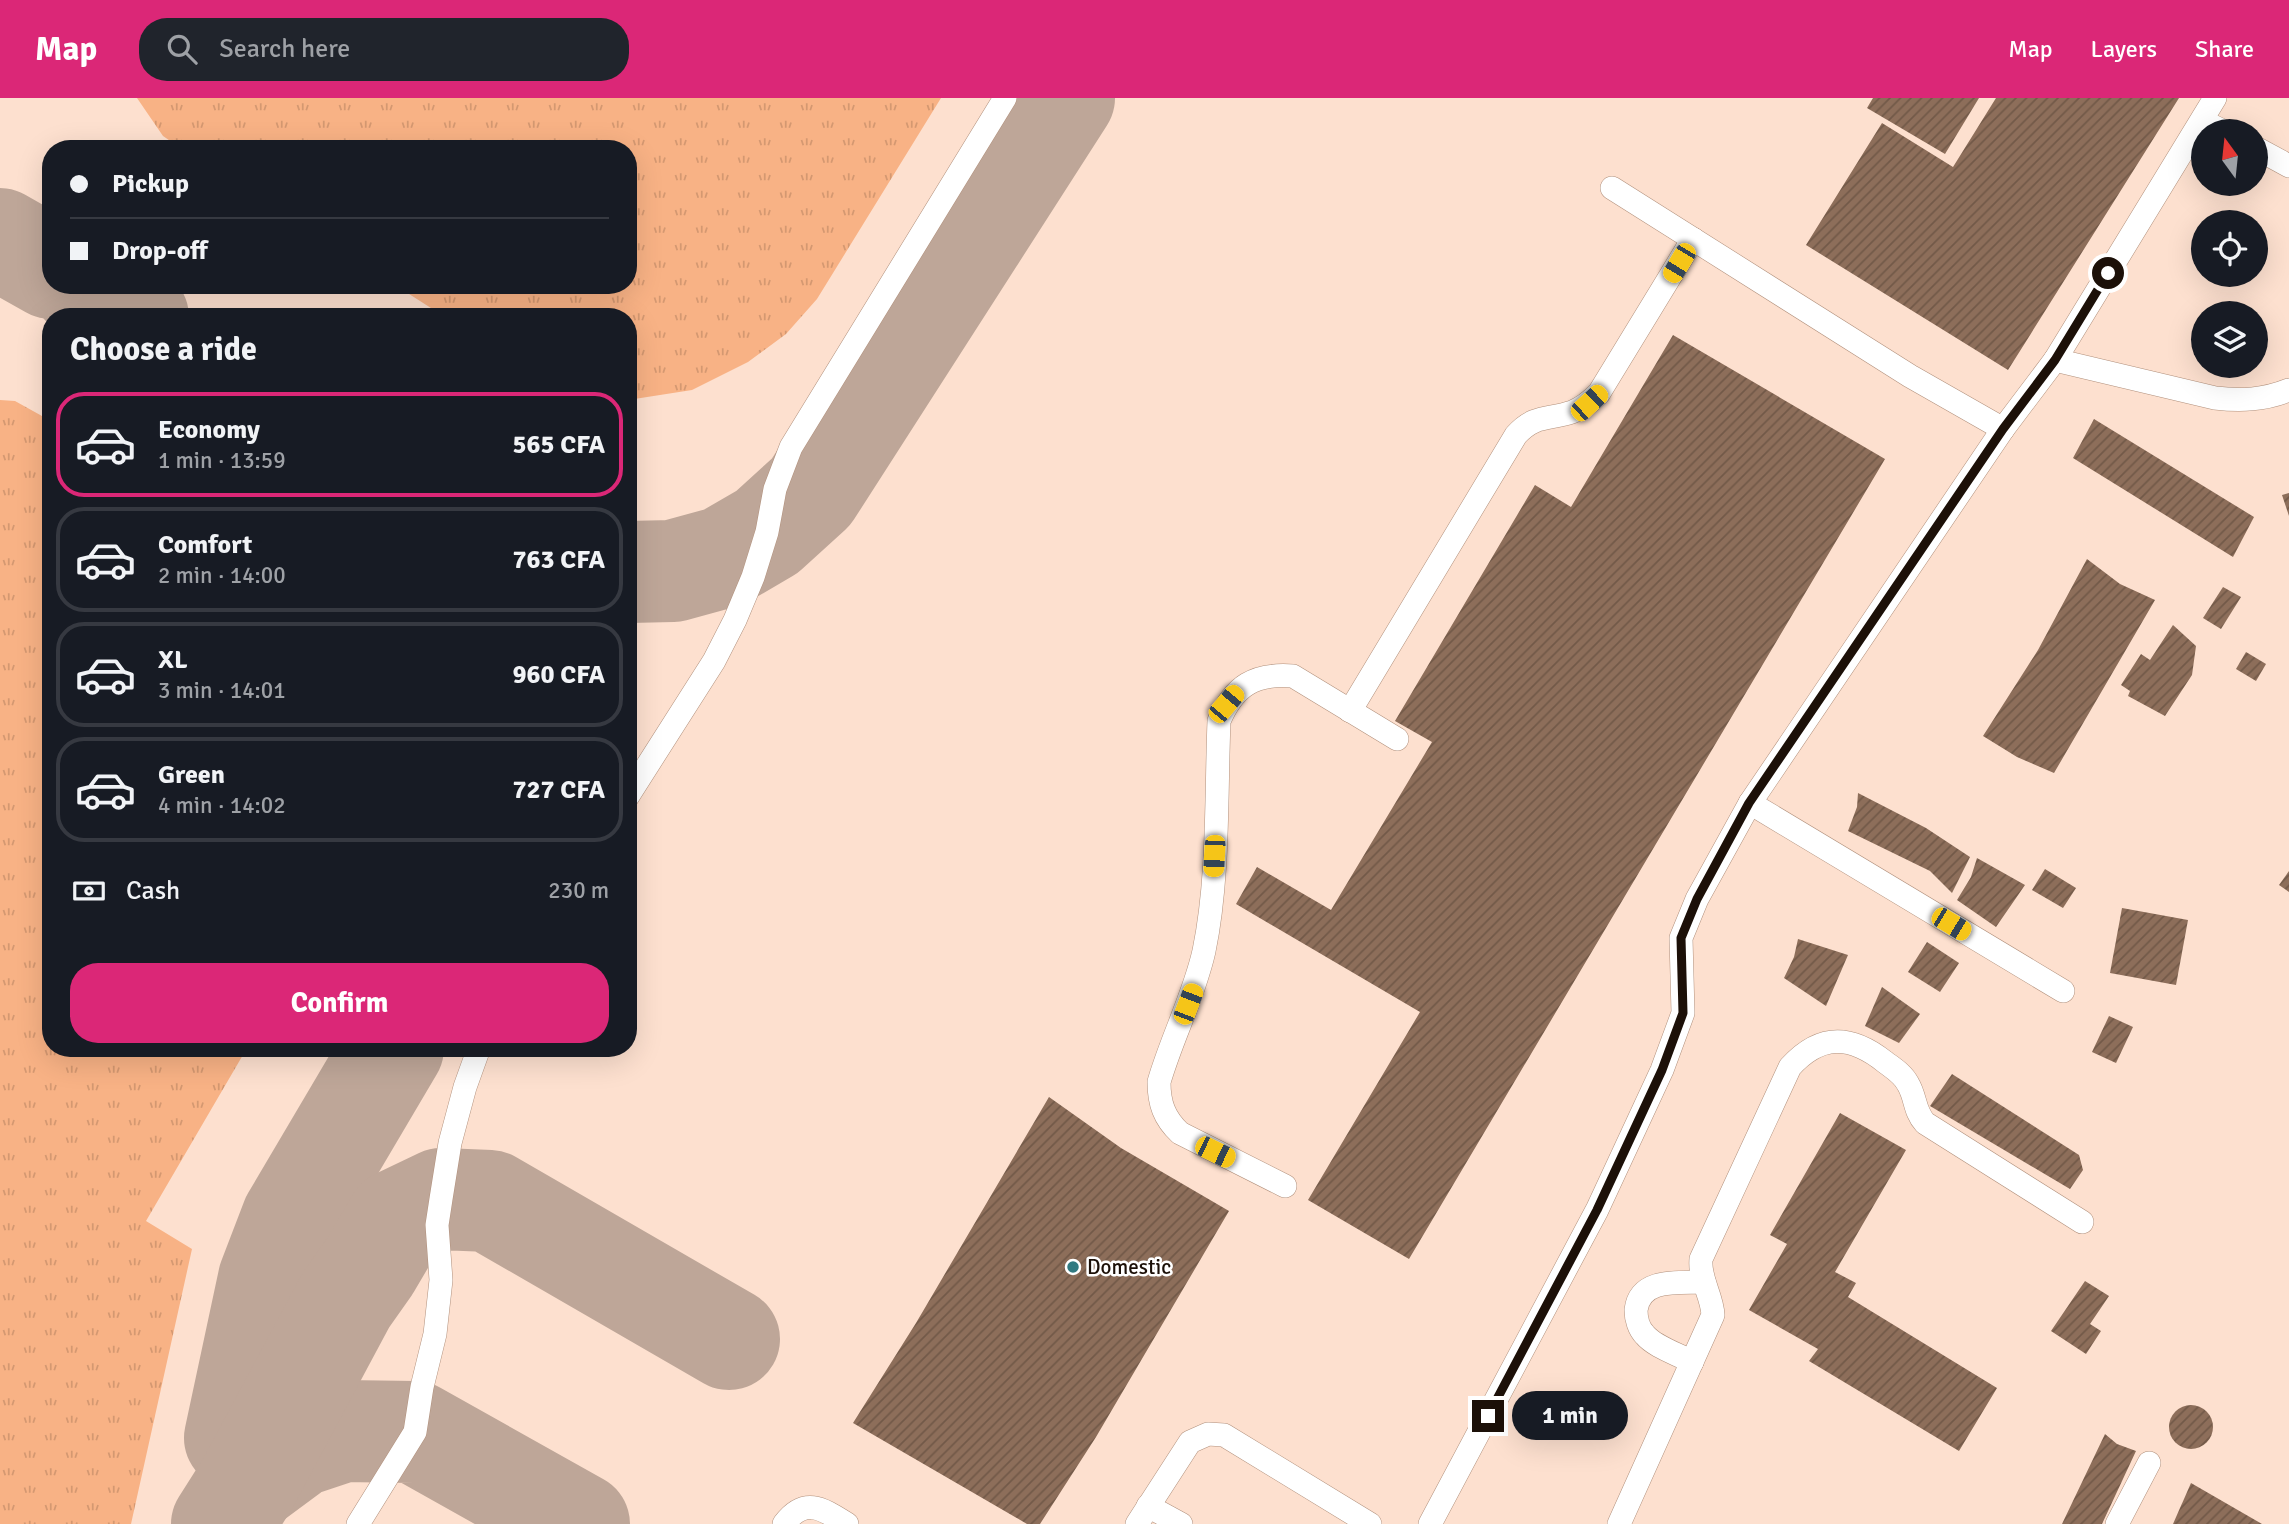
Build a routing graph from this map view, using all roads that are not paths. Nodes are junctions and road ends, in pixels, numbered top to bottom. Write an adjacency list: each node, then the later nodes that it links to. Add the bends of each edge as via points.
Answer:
1 (1006, 98): 14 (lane, via 791,447 775,489 753,577 735,620)
2 (2215, 98): 3 (lane)
3 (2203, 119)
4 (2191, 139): 9 (lane)
5 (2268, 155): 6 (lane)
6 (2289, 166)
7 (1612, 188): 8 (lane)
8 (1693, 239): 11 (lane); 12 (lane, via 1600,393 1571,412 1536,419 1516,435)
9 (2055, 360): 10 (lane, via 2215,398 2263,398); 11 (lane)
10 (2289, 390)
11 (2003, 429): 15 (lane)
12 (1350, 711): 13 (lane); 18 (lane, via 1293,676 1255,680 1226,704 1219,722 1205,948 1159,1082 1163,1112 1180,1133)
13 (1396, 739)
14 (637, 782)
15 (1749, 803): 16 (lane); 29 (lane, via 1681,938 1683,1013 1662,1070 1597,1210)
16 (2063, 991)
17 (476, 1057): 24 (lane, via 459,1110 443,1188 437,1225 441,1280 435,1334 415,1433)
18 (1285, 1186)
19 (2082, 1222): 20 (lane, via 1925,1123 1904,1077 1869,1049 1835,1041 1817,1044 1790,1067 1702,1259)
20 (1704, 1282): 21 (lane, via 1713,1315); 21 (lane, via 1659,1283 1637,1307 1636,1318 1646,1337)
21 (1692, 1362): 30 (lane)
22 (2150, 1463): 31 (lane)
23 (1143, 1515): 27 (lane); 28 (lane, via 1190,1443 1208,1434 1224,1435)
24 (358, 1524)
25 (784, 1524): 26 (lane, via 792,1514 812,1507)
26 (847, 1524)
27 (1181, 1524)
28 (1370, 1524)
29 (1430, 1524)
30 (1619, 1524)
31 (2117, 1524)

